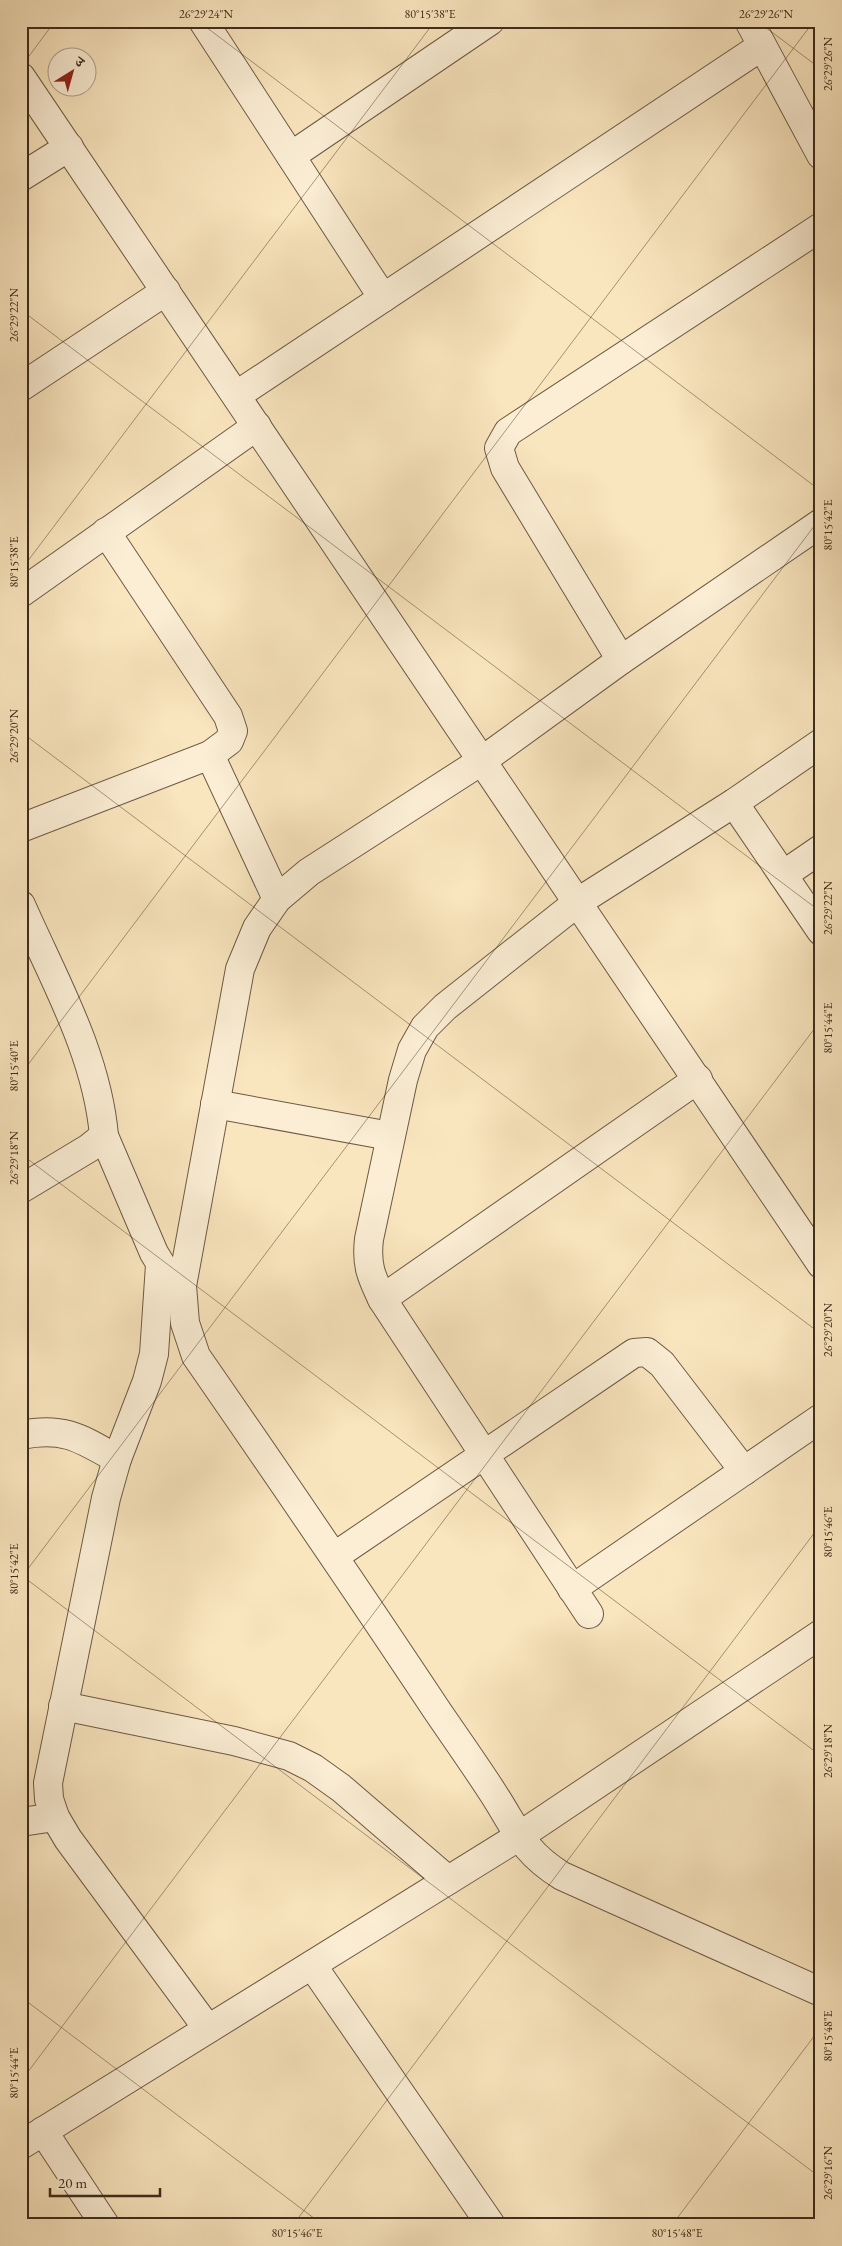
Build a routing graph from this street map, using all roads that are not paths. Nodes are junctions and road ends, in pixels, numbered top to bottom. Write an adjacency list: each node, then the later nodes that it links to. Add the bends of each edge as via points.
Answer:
1 (203, 21): 8 (street)
2 (490, 21): 8 (street)
3 (749, 21): 4 (street)
4 (762, 46): 7 (street); 12 (street)
5 (21, 77): 6 (street)
6 (69, 147): 9 (street); 11 (street)
7 (821, 155)
8 (291, 156): 12 (street)
9 (21, 177)
10 (821, 227): 19 (street, via 508,432 499,448 505,468)
11 (166, 291): 13 (street); 14 (street)
12 (383, 298): 14 (street)
13 (21, 387)
14 (237, 395): 15 (street)
15 (257, 426): 17 (street); 22 (street)
16 (821, 524): 19 (street)
17 (106, 532): 18 (street); 21 (street, via 228,716 234,731 229,742)
18 (21, 593)
19 (621, 660): 22 (street)
20 (821, 742): 23 (street)
21 (210, 755): 24 (street); 27 (street)
22 (483, 760): 27 (street, via 309,872); 28 (street)
23 (734, 803): 26 (street); 28 (street)
24 (21, 828)
25 (821, 849): 26 (street)
26 (782, 875): 30 (street)
27 (277, 899): 32 (street, via 257,928 240,969)
28 (578, 902): 31 (street); 34 (street, via 445,1007 425,1027 412,1050)
29 (21, 905): 33 (street, via 85,1049 101,1107)
30 (821, 931)
31 (698, 1079): 36 (street); 39 (street)
32 (215, 1104): 34 (street); 38 (street)
33 (104, 1136): 35 (street); 37 (street)
34 (390, 1136): 39 (street, via 366,1258)
35 (21, 1189)
36 (821, 1264)
37 (160, 1265): 38 (street, via 170,1279); 43 (street, via 154,1354)
38 (182, 1286): 45 (street, via 185,1323 196,1356)
39 (382, 1299): 42 (street)
40 (821, 1418): 44 (street)
41 (21, 1435): 43 (street, via 68,1434)
42 (484, 1454): 44 (street, via 634,1353 647,1352 662,1364); 45 (street); 46 (street)
43 (117, 1459): 49 (street)
44 (744, 1471): 46 (street)
45 (335, 1556): 52 (street, via 494,1795)
46 (572, 1588): 47 (street)
47 (589, 1614)
48 (821, 1634): 52 (street)
49 (63, 1706): 50 (street, via 48,1783); 53 (street, via 234,1741 289,1756 341,1788)
50 (55, 1817): 51 (street); 56 (street)
51 (21, 1822)
52 (518, 1837): 53 (street); 55 (street, via 544,1865 562,1876)
53 (448, 1880): 54 (street)
54 (312, 1965): 56 (street); 59 (street)
55 (821, 1992)
56 (208, 2029): 57 (street)
57 (32, 2138): 58 (street)
58 (105, 2225)
59 (491, 2225)

